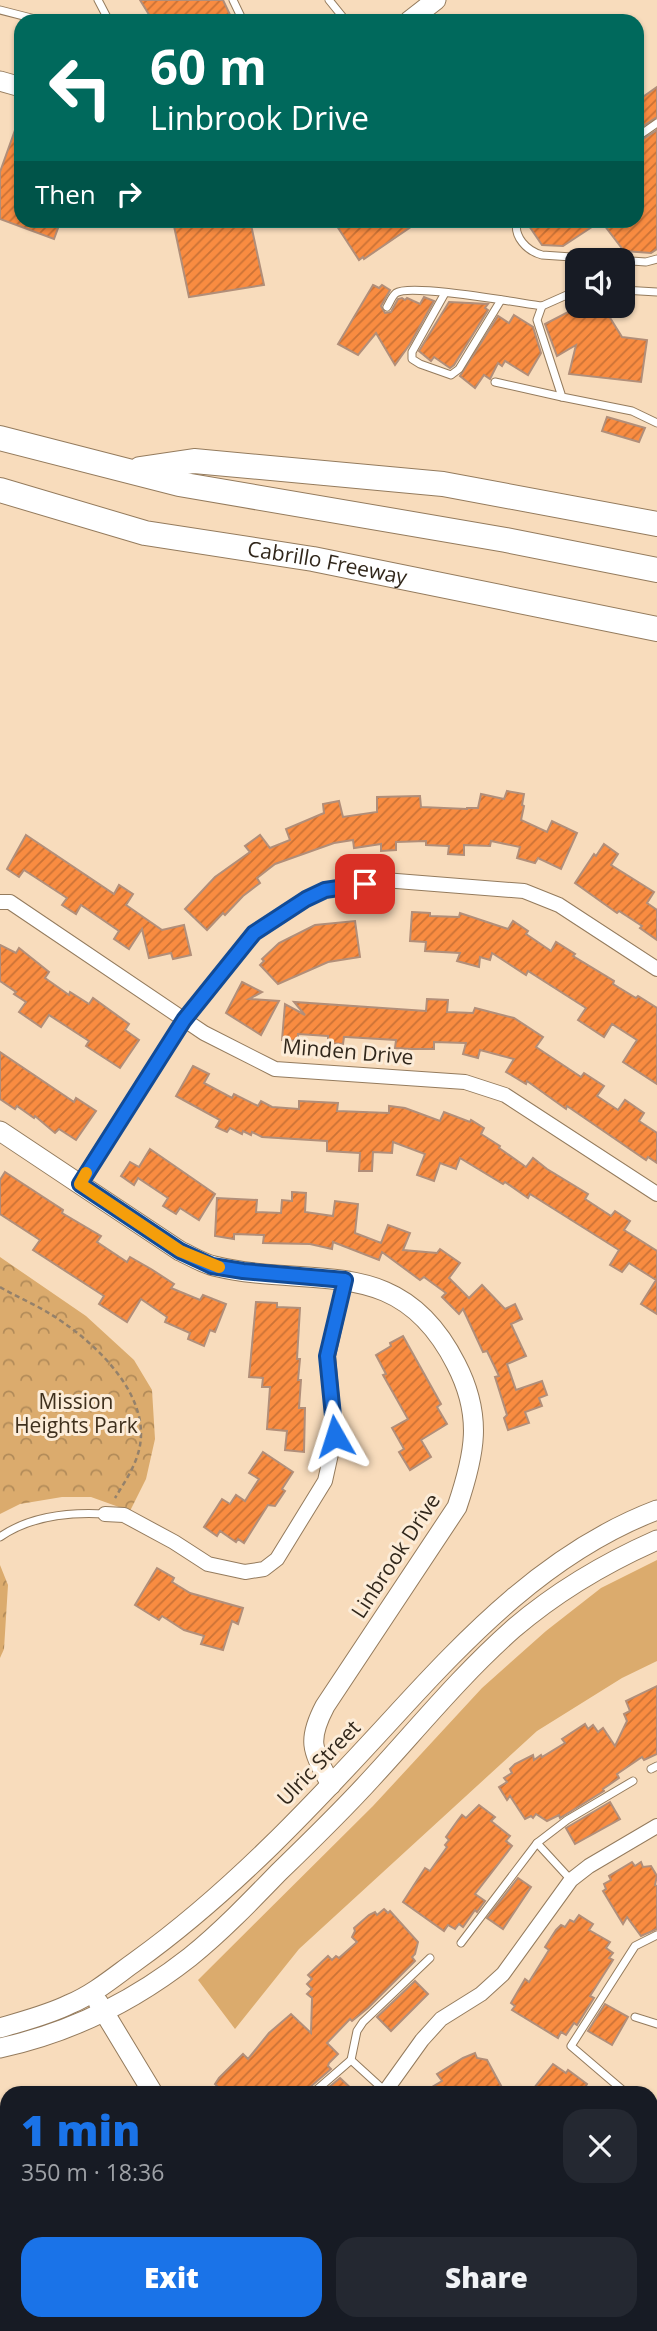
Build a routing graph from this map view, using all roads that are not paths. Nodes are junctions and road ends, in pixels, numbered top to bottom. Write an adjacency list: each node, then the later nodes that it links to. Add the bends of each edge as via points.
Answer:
1 (8, 0): 4 (lane)
2 (329, 0): 5 (lane)
3 (436, 0): 6 (main road)
4 (1, 10)
5 (340, 14)
6 (418, 14)
7 (516, 228): 8 (lane, via 531,252 542,255)
8 (657, 259)
9 (635, 291): 10 (lane)
10 (657, 292)
11 (445, 293): 13 (lane); 13 (lane, via 412,359 451,375); 15 (lane, via 405,289 395,294)
12 (565, 296): 14 (lane)
13 (500, 300): 14 (lane)
14 (542, 306): 17 (lane, via 537,320)
15 (387, 307)
16 (495, 382): 17 (lane)
17 (562, 397): 18 (lane, via 632,411)
18 (657, 424)
19 (0, 438): 20 (highway)
20 (125, 471): 22 (highway, via 194,461 443,484); 23 (highway)
21 (0, 490): 24 (highway, Cabrillo Freeway, via 145,533 313,559)
22 (657, 524)
23 (657, 570)
24 (657, 629)
25 (5, 902): 27 (street, Minden Drive)
26 (657, 969): 27 (street, via 559,905 524,891 384,880 325,890 254,933)
27 (184, 1020): 29 (street); 30 (street, Minden Drive, via 275,1069 465,1082 505,1096)
28 (0, 1130): 29 (main road, Linbrook Drive)
29 (80, 1184): 31 (main road, Linbrook Drive, via 180,1251 212,1266)
30 (657, 1194)
31 (345, 1280): 33 (street, via 327,1356 335,1436 325,1481 277,1559 264,1569 246,1572 208,1564 124,1515); 38 (main road, Linbrook Drive, via 388,1291 424,1316 444,1340 465,1381 474,1433 470,1471 457,1507 315,1726 313,1745)
32 (657, 1510): 38 (main road, Ulric Street, via 598,1538 502,1605)
33 (105, 1514): 34 (lane, via 27,1522)
34 (0, 1537)
35 (657, 1540): 36 (main road, via 567,1588 514,1628 450,1688)
36 (372, 1778): 38 (main road); 40 (main road)
37 (633, 1781): 41 (lane)
38 (331, 1785): 40 (main road); 46 (main road, Ulric Street, via 180,1930)
39 (657, 1826): 42 (street)
40 (313, 1839): 47 (main road, via 191,1956)
41 (537, 1843): 42 (lane); 44 (lane)
42 (571, 1880): 56 (street, via 503,1974 441,2019)
43 (657, 1935): 57 (lane, via 635,1947 570,2046)
44 (461, 1943)
45 (430, 1958): 52 (lane, via 363,2022)
46 (93, 1992): 47 (main road); 50 (main road, Ulric Street, via 46,2014)
47 (104, 2013): 51 (main road); 53 (main road)
48 (635, 2017): 49 (lane)
49 (657, 2024)
50 (0, 2028)
51 (0, 2048)
52 (351, 2060): 54 (lane); 55 (lane)
53 (149, 2086)
54 (321, 2086)
55 (378, 2086)
56 (388, 2086)
57 (618, 2086)

